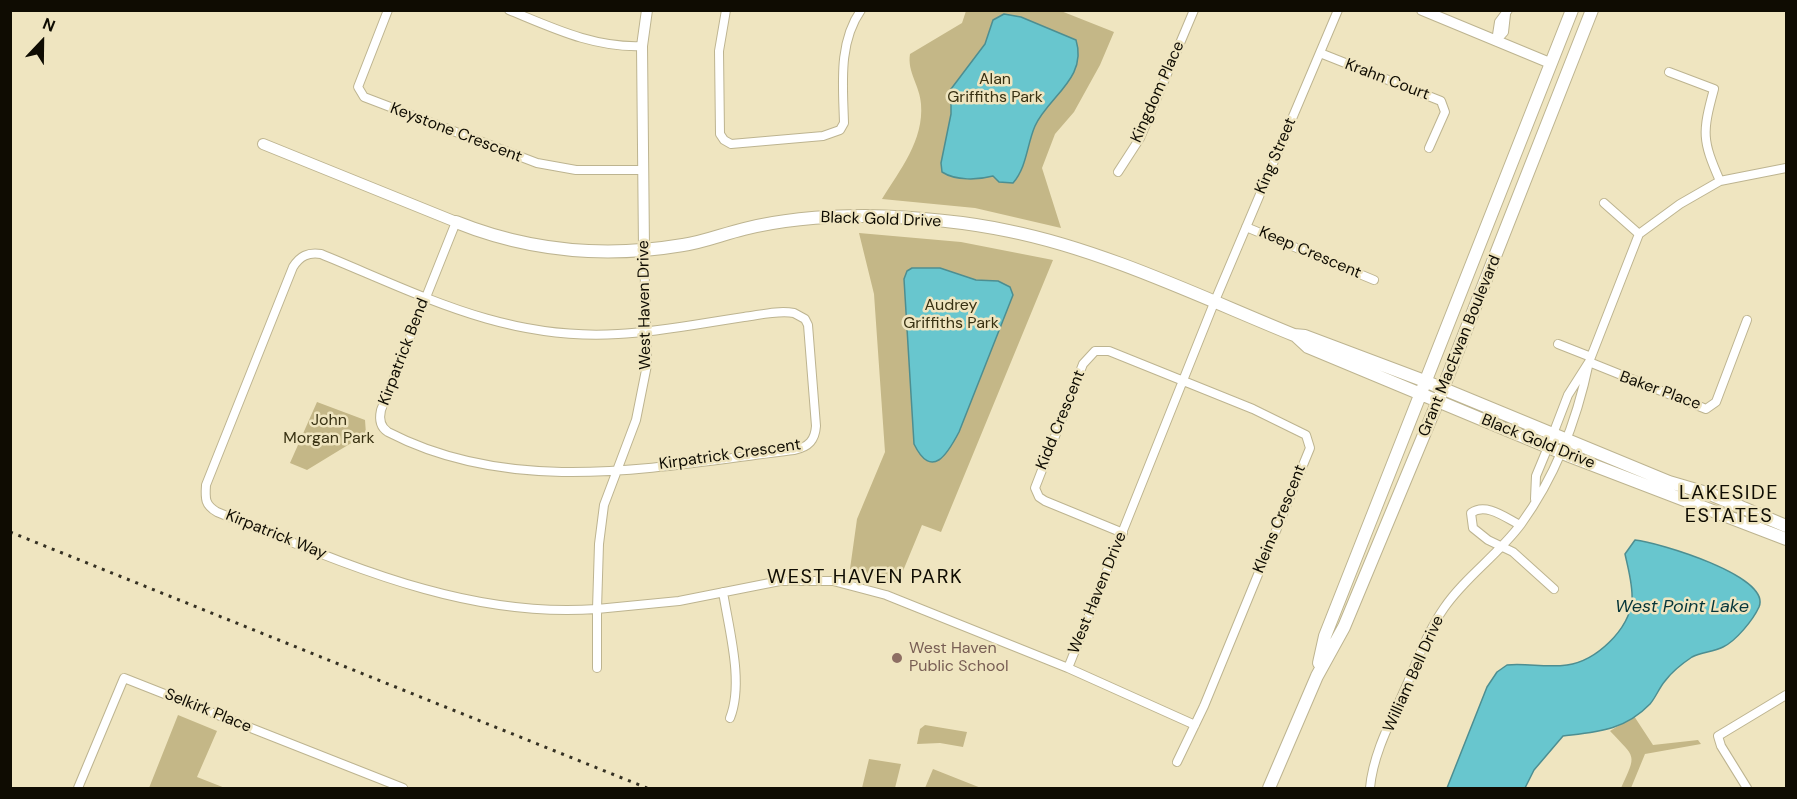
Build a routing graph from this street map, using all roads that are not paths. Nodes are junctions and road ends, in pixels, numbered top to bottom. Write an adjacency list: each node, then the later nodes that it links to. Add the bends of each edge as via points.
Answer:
1 (387, 10): 20 (street, Keystone Crescent, via 358,87 364,97 537,163 576,170)
2 (509, 10): 13 (street, via 581,39 616,47)
3 (647, 10): 13 (street, West Haven Drive)
4 (726, 10): 5 (street, via 719,51 720,134 731,144 823,136 840,130 844,123 847,38)
5 (861, 10)
6 (1194, 10): 21 (street, Kingdom Place, via 1140,138)
7 (1338, 10): 14 (street, King Street)
8 (1422, 10): 12 (street)
9 (1572, 10): 15 (main road, Grant MacEwan Boulevard)
10 (1592, 10): 37 (main road, Grant MacEwan Boulevard)
11 (1507, 12): 12 (street, via 1504,32)
12 (1496, 41): 15 (street)
13 (642, 46): 20 (street, West Haven Drive)
14 (1320, 53): 18 (street, Krahn Court, via 1441,101 1444,112); 25 (street, King Street)
15 (1550, 63): 36 (main road, Grant MacEwan Boulevard)
16 (1669, 72): 22 (street, via 1714,89 1706,118 1705,147)
17 (262, 144): 24 (street)
18 (1429, 148)
19 (1786, 168): 22 (street)
20 (642, 170): 27 (street, West Haven Drive)
21 (1118, 172)
22 (1720, 181): 26 (street)
23 (1604, 203): 26 (street)
24 (456, 222): 27 (main road, Black Gold Drive, via 543,247); 29 (street, Kirpatrick Bend)
25 (1246, 227): 28 (street, Keep Crescent); 30 (street, King Street)
26 (1639, 234): 34 (street, William Bell Drive)
27 (644, 249): 30 (main road, Black Gold Drive, via 683,245 765,224 816,217 920,219 1010,231 1059,244); 32 (street, West Haven Drive)
28 (1374, 280)
29 (426, 296): 32 (street, via 496,323 537,331 615,334); 42 (street, Kirpatrick Bend, via 381,410 383,429 447,454 500,466 559,473); 51 (street, Kirpatrick Way, via 321,254 301,256 293,267 206,485 207,506 367,572 432,592 521,610)
30 (1214, 303): 35 (street, West Haven Drive); 36 (main road, Black Gold Drive, via 1294,334 1308,347)
31 (1747, 320): 34 (street, Baker Place, via 1716,402 1706,409)
32 (647, 330): 42 (street, West Haven Drive, via 641,402); 42 (street, Kirpatrick Crescent, via 780,312 801,315 809,333 815,433 811,443 799,449)
33 (1558, 344): 34 (street)
34 (1590, 360): 38 (street, William Bell Drive, via 1569,395); 39 (street, William Bell Drive, via 1581,401)
35 (1184, 382): 46 (street, West Haven Drive); 46 (street, Kidd Crescent, via 1100,349 1089,354 1083,364 1035,488 1045,501); 57 (street, Kleins Crescent, via 1306,435 1310,448)
36 (1423, 388): 37 (main road, Black Gold Drive); 54 (main road, Grant MacEwan Boulevard, via 1325,636)
37 (1440, 396): 38 (main road, Black Gold Drive); 40 (main road, Black Gold Drive); 54 (main road, Grant MacEwan Boulevard, via 1344,627)
38 (1553, 434): 39 (main road, Black Gold Drive); 40 (street, William Bell Drive)
39 (1566, 440): 41 (street, William Bell Drive); 45 (main road, Black Gold Drive)
40 (1548, 447): 41 (main road, Black Gold Drive); 43 (street, William Bell Drive, via 1536,477)
41 (1562, 453): 43 (street, William Bell Drive); 47 (main road, Black Gold Drive)
42 (615, 471): 51 (street, West Haven Drive, via 601,523)
43 (1535, 499): 44 (street, William Bell Drive)
44 (1520, 525): 48 (street, William Bell Drive); 48 (street, via 1487,509 1479,508 1472,513 1473,528)
45 (1786, 526)
46 (1122, 533): 53 (street, West Haven Drive)
47 (1786, 539)
48 (1503, 546): 49 (street); 62 (street, William Bell Drive, via 1444,607 1429,632 1387,733)
49 (1554, 589)
50 (723, 592): 51 (street, West Haven Drive, via 661,604); 53 (street, West Haven Drive, via 788,580 851,584); 56 (street, via 736,684)
51 (597, 609): 52 (street)
52 (597, 668)
53 (1068, 668): 57 (street)
54 (1317, 676): 61 (main road, Grant MacEwan Boulevard)
55 (1786, 696): 63 (street, via 1718,736)
56 (730, 718)
57 (1195, 725): 58 (street, Kleins Crescent)
58 (1177, 762)
59 (78, 789): 60 (street, Selkirk Place, via 124,678)
60 (403, 789)
61 (1269, 789)
62 (1370, 789)
63 (1747, 789)

